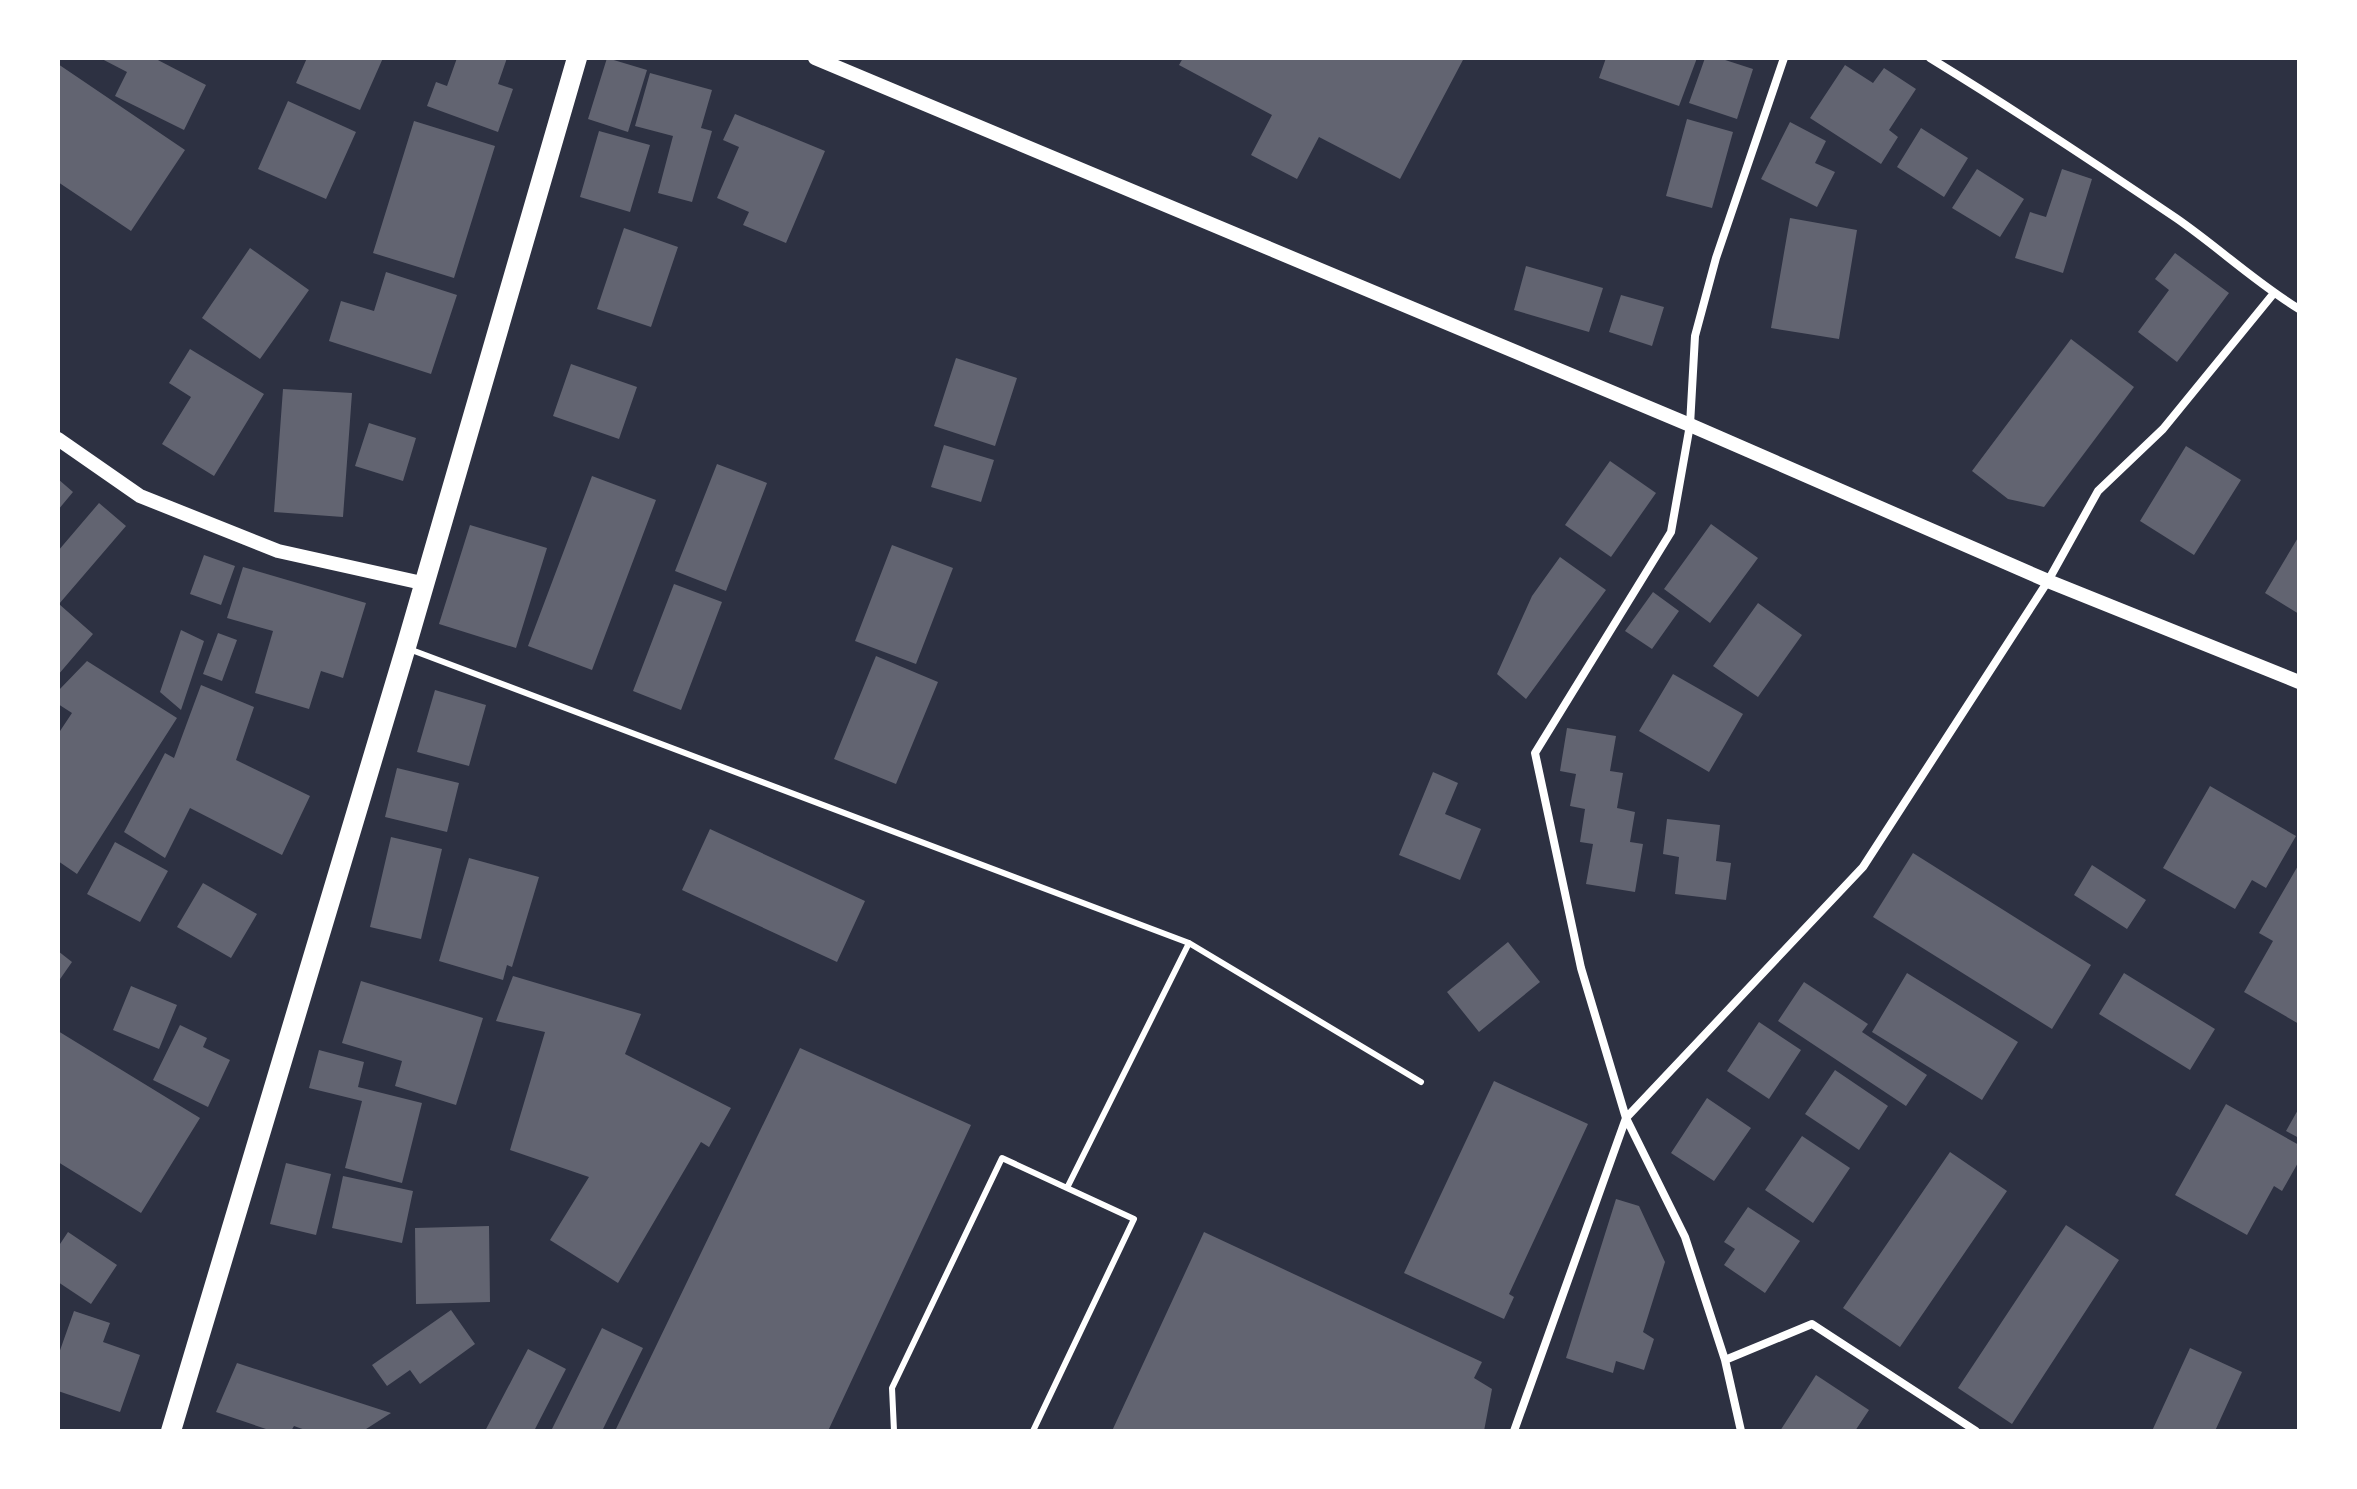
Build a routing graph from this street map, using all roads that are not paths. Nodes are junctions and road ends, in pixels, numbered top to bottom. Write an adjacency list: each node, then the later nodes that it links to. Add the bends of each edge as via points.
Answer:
1 (577, 58): 10 (main road)
2 (815, 58): 7 (street)
3 (1784, 58): 7 (street, via 1695,336)
4 (1930, 58): 5 (street, via 2179,220)
5 (2274, 293): 6 (street); 9 (street, via 2163,429 2098,491)
6 (2299, 309)
7 (1690, 425): 9 (street); 15 (street, via 1671,532 1535,753 1581,968)
8 (58, 439): 10 (street, via 140,496 278,551)
9 (2048, 581): 12 (street); 15 (street, via 1863,867)
10 (422, 583): 11 (main road)
11 (406, 647): 13 (lane); 18 (main road)
12 (2299, 682)
13 (1189, 943): 14 (lane); 16 (lane)
14 (1421, 1082)
15 (1626, 1118): 17 (street, via 1685,1237); 21 (street)
16 (1067, 1188): 19 (lane, via 1002,1158 892,1388); 20 (lane, via 1134,1219)
17 (1725, 1360): 22 (street); 23 (street, via 1812,1324)
18 (171, 1431)
19 (894, 1431)
20 (1033, 1431)
21 (1514, 1431)
22 (1741, 1431)
23 (1976, 1431)

